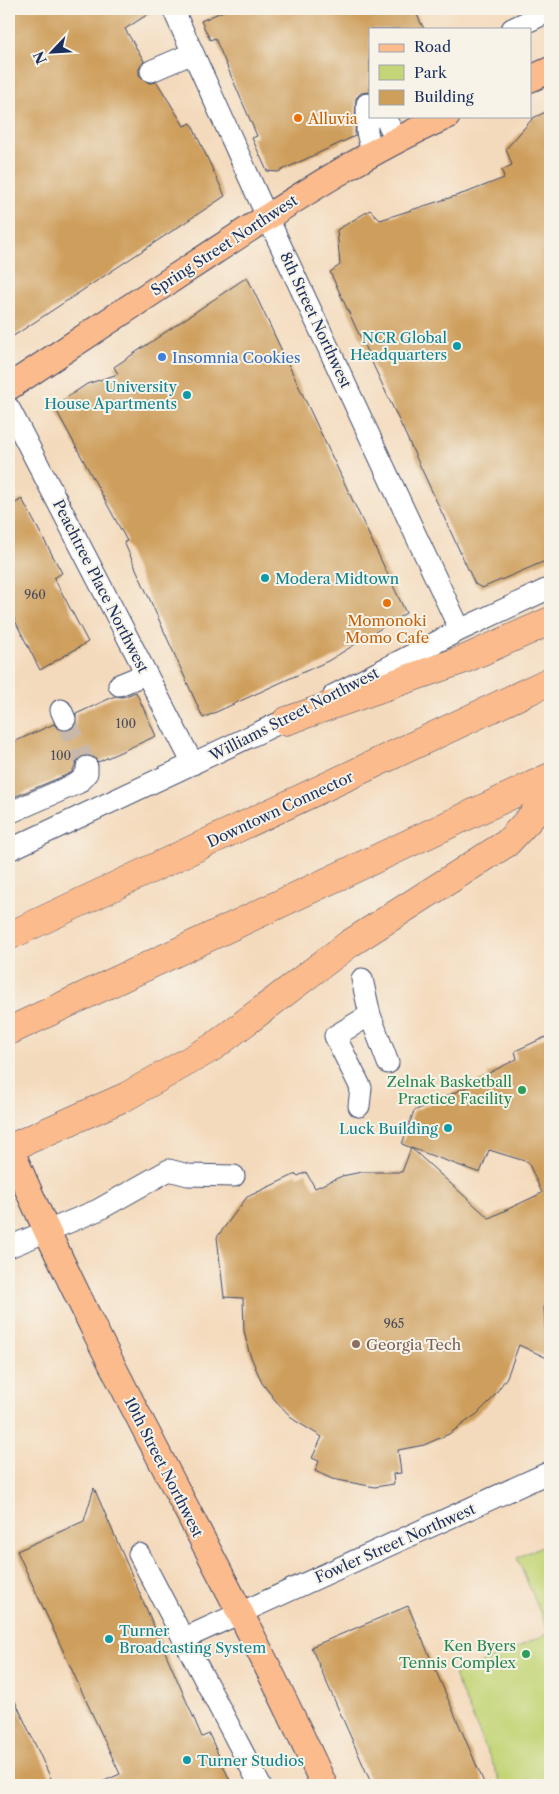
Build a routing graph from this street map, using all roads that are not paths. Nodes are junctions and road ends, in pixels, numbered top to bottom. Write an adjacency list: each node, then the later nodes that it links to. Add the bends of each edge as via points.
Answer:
1 (173, 9): 4 (street, 8th Street Northwest)
2 (550, 11): 3 (street)
3 (514, 28)
4 (193, 53): 6 (street); 13 (street, 8th Street Northwest)
5 (550, 70): 7 (main road)
6 (151, 71)
7 (532, 78)
8 (373, 118): 12 (street, via 367,132)
9 (382, 118): 11 (street)
10 (442, 118): 11 (main road, Spring Street Northwest)
11 (397, 140): 12 (main road, Spring Street Northwest)
12 (372, 153): 13 (main road, Spring Street Northwest)
13 (267, 216): 14 (main road, Spring Street Northwest); 18 (street, 8th Street Northwest)
14 (9, 386)
15 (9, 408): 19 (street, Peachtree Place Northwest)
16 (550, 588): 18 (street, Williams Street Northwest)
17 (550, 621): 22 (highway, via 465,659)
18 (460, 630): 22 (street, Williams Street Northwest)
19 (146, 674): 21 (street); 23 (street, Peachtree Place Northwest)
20 (550, 681): 29 (highway, Downtown Connector)
21 (118, 685)
22 (286, 722): 23 (street, Williams Street Northwest)
23 (193, 764): 28 (street, Williams Street Northwest)
24 (87, 767): 27 (street, via 87,774 78,783)
25 (550, 777): 32 (highway)
26 (550, 797): 35 (highway, via 507,843 350,944 213,1047 127,1096)
27 (9, 813)
28 (9, 850)
29 (9, 936)
30 (362, 979): 31 (street)
31 (370, 1015): 33 (street); 34 (street, via 335,1036 361,1088)
32 (9, 1030)
33 (388, 1063)
34 (358, 1106)
35 (9, 1147): 37 (main road, 10th Street Northwest)
36 (234, 1176): 37 (street, via 188,1175 169,1170 98,1210)
37 (46, 1230): 38 (street); 41 (main road, 10th Street Northwest, via 125,1392)
38 (9, 1247)
39 (550, 1472): 41 (street, Fowler Street Northwest)
40 (139, 1554): 42 (street)
41 (240, 1613): 42 (street, Fowler Street Northwest); 44 (main road, 10th Street Northwest)
42 (183, 1638): 43 (street)
43 (260, 1785)
44 (324, 1785)

